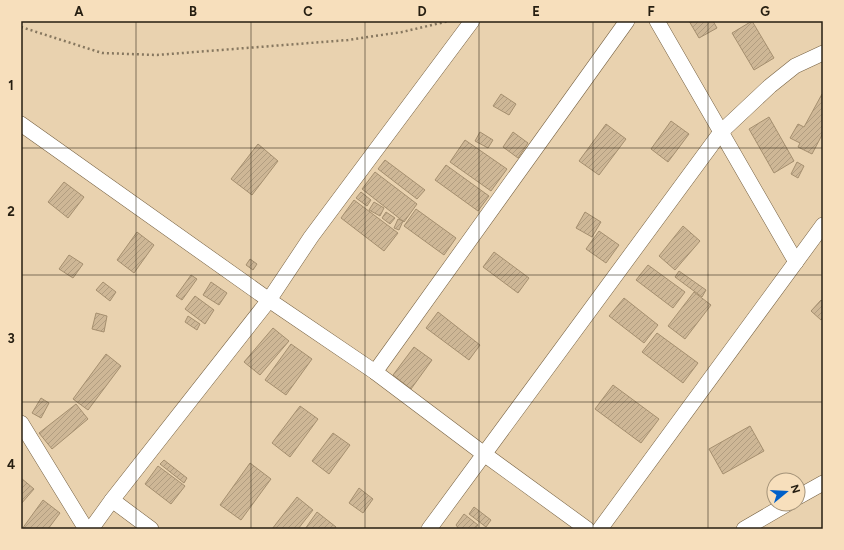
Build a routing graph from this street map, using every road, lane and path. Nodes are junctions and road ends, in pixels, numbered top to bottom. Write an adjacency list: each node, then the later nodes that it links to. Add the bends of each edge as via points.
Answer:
1 (449, 21): 5 (path, via 402,32 348,40 157,55 102,53)
2 (472, 21): 11 (street, via 311,237)
3 (627, 21): 12 (street)
4 (657, 21): 8 (street)
5 (21, 27)
6 (823, 53): 8 (street, via 795,66)
7 (21, 124): 11 (street)
8 (721, 132): 10 (street); 14 (street)
9 (823, 225): 10 (street)
10 (796, 262): 24 (street)
11 (269, 300): 12 (street); 17 (street)
12 (375, 372): 14 (street)
13 (21, 423): 19 (street)
14 (484, 454): 22 (street); 23 (street)
15 (823, 483): 16 (street)
16 (806, 493)
17 (112, 500): 20 (street); 21 (street)
18 (773, 512): 25 (street)
19 (86, 529)
20 (91, 529)
21 (151, 529)
22 (429, 529)
23 (587, 529)
24 (600, 529)
25 (744, 529)

